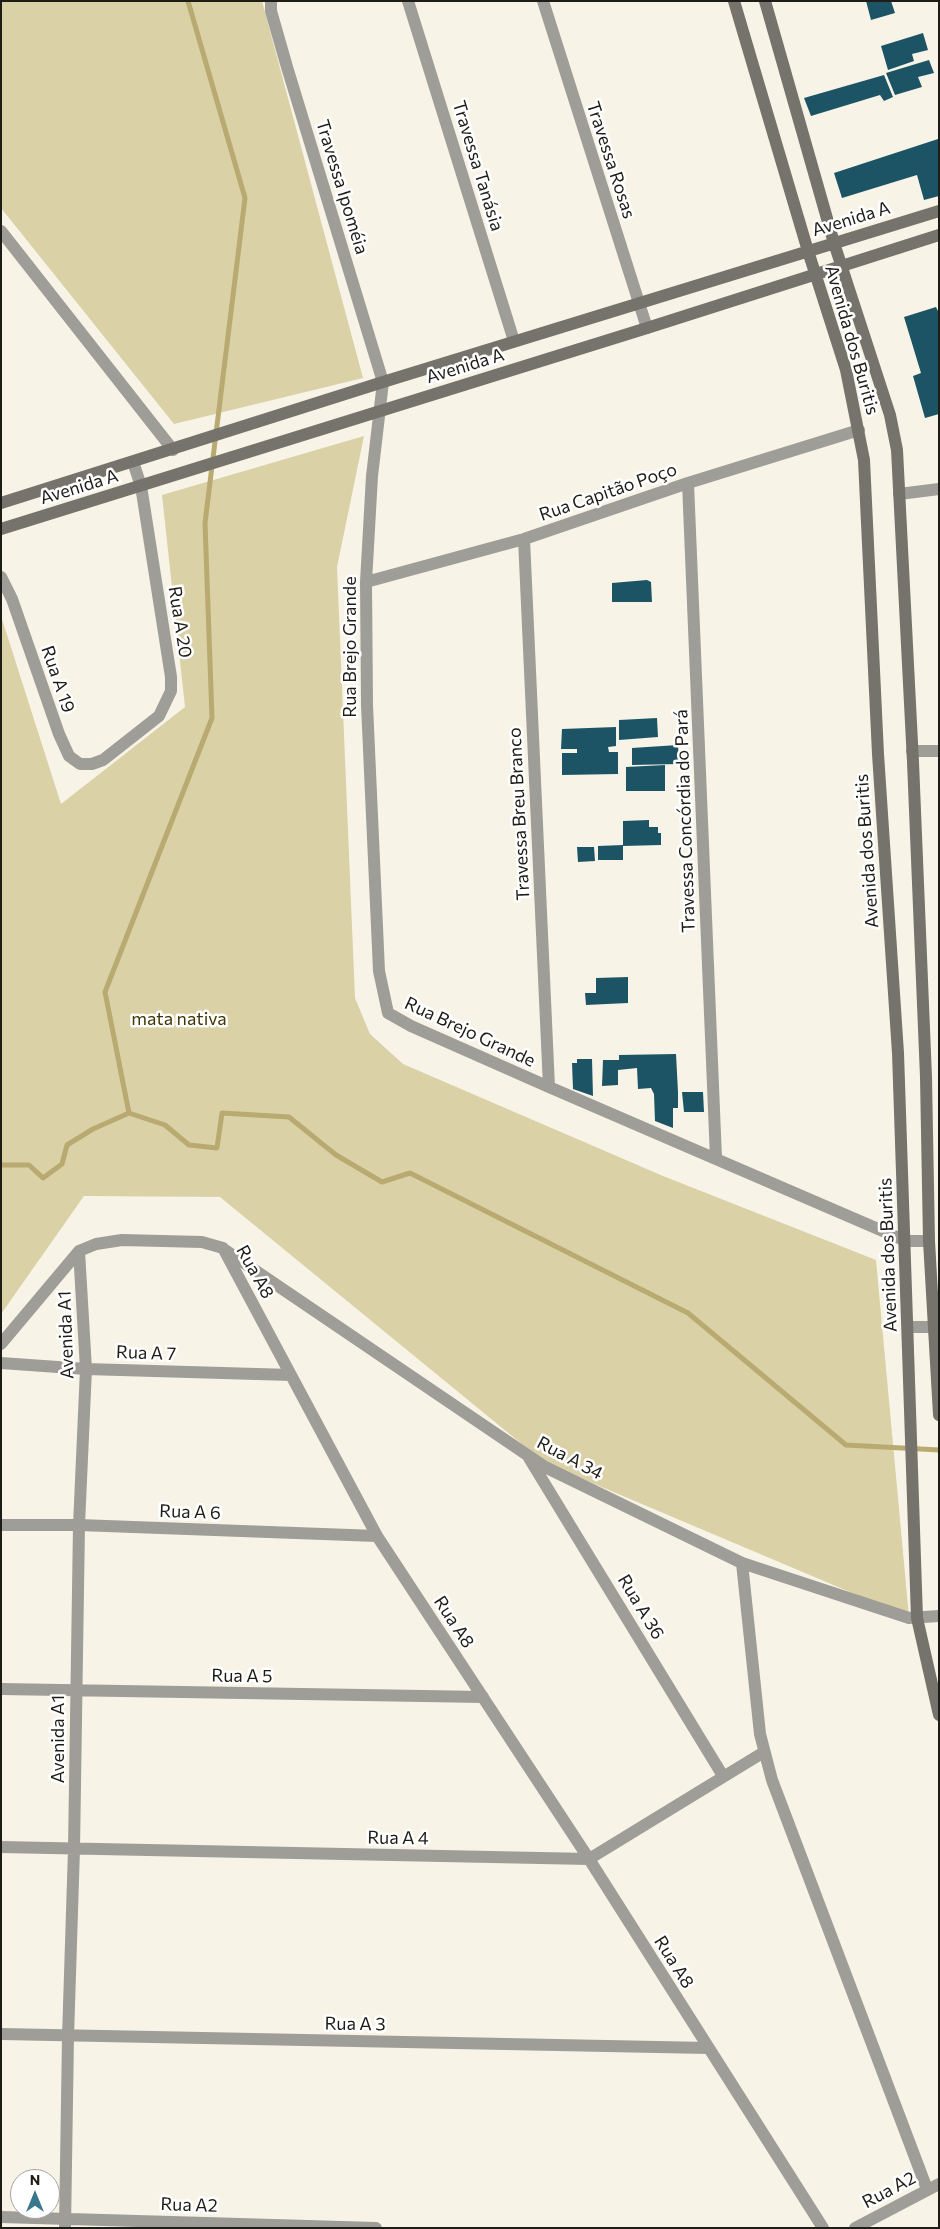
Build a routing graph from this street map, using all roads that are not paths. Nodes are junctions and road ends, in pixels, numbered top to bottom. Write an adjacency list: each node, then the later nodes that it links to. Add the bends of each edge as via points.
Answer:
1 (271, 1): 16 (street, Travessa Ipoméia, via 287,67)
2 (408, 1): 15 (street, Travessa Tanásia)
3 (543, 1): 13 (street, Travessa Rosas)
4 (734, 1): 10 (main road, Avenida dos Buritis)
5 (765, 1): 9 (main road, Avenida dos Buritis)
6 (939, 211): 9 (main road, Avenida A)
7 (1, 231): 19 (street)
8 (939, 235): 11 (main road, Avenida A)
9 (834, 243): 10 (main road, Avenida A); 11 (main road, Avenida dos Buritis)
10 (808, 251): 12 (main road, Avenida dos Buritis); 13 (main road, Avenida A)
11 (842, 266): 12 (main road, Avenida A); 24 (main road, Avenida dos Buritis, via 890,415 897,450)
12 (815, 273): 14 (main road, Avenida A); 18 (main road, Avenida dos Buritis, via 846,370)
13 (639, 304): 14 (street, Travessa Rosas); 15 (main road, Avenida A)
14 (647, 328): 17 (main road, Avenida A)
15 (514, 341): 16 (main road, Avenida A)
16 (383, 382): 17 (street, Rua Brejo Grande); 19 (main road, Avenida A)
17 (379, 411): 22 (main road, Avenida A); 29 (street, Rua Brejo Grande)
18 (860, 430): 21 (street, Rua Capitão Poço); 35 (main road, Avenida dos Buritis, via 898,1052)
19 (173, 450): 20 (main road, Avenida A)
20 (133, 462): 22 (street, Rua A 20); 25 (main road, Avenida A)
21 (688, 483): 27 (street, Rua Capitão Poço); 34 (street, Travessa Concórdia do Pará)
22 (141, 486): 26 (main road, Avenida A); 32 (street, Rua A 20, via 171,691 159,716)
23 (939, 489): 24 (street)
24 (899, 494): 30 (main road, Avenida dos Buritis)
25 (1, 503)
26 (1, 529)
27 (524, 539): 29 (street, Rua Capitão Poço); 33 (street, Travessa Breu Branco)
28 (1, 577): 32 (street, Rua A 19, via 70,756 80,764)
29 (366, 582): 33 (street, Rua Brejo Grande, via 367,705 379,971 388,1013)
30 (912, 751): 31 (street); 36 (main road, Avenida dos Buritis, via 926,1077)
31 (939, 751)
32 (103, 760)
33 (549, 1087): 34 (street, Rua Brejo Grande)
34 (716, 1158): 35 (street, Rua Brejo Grande)
35 (906, 1241): 36 (street, Rua Brejo Grande); 39 (main road, Avenida dos Buritis)
36 (929, 1241): 40 (main road, Avenida dos Buritis)
37 (223, 1248): 38 (street, Rua A8, via 202,1242 122,1240 96,1244); 44 (street, Rua A8); 46 (street, Rua A 34)
38 (79, 1251): 41 (street); 43 (street, Avenida A1)
39 (908, 1327): 40 (street); 52 (main road, Avenida dos Buritis)
40 (937, 1327): 45 (main road, Avenida dos Buritis)
41 (1, 1344)
42 (1, 1363): 43 (street, Rua A 7)
43 (86, 1368): 44 (street, Rua A 7); 48 (street, Avenida A1)
44 (290, 1376): 49 (street, Rua A8)
45 (939, 1414)
46 (528, 1457): 50 (street, Rua A 34); 58 (street, Rua A 36)
47 (1, 1525): 48 (street, Rua A 6)
48 (79, 1525): 49 (street, Rua A 6); 54 (street, Avenida A1)
49 (377, 1536): 55 (street, Rua A8)
50 (742, 1563): 52 (street, Rua A 34); 57 (street)
51 (939, 1616): 52 (street, Rua A 34)
52 (917, 1618): 56 (main road, Avenida dos Buritis)
53 (1, 1689): 54 (street, Rua A 5)
54 (76, 1691): 55 (street, Rua A 5); 60 (street, Avenida A1)
55 (483, 1697): 61 (street, Rua A8)
56 (939, 1715)
57 (764, 1752): 58 (street); 65 (street, via 772,1780)
58 (723, 1776): 61 (street)
59 (1, 1847): 60 (street, Rua A 4)
60 (74, 1849): 61 (street, Rua A 4); 63 (street, Avenida A1)
61 (589, 1859): 64 (street, Rua A8)
62 (1, 2034): 63 (street, Rua A 3)
63 (68, 2037): 64 (street, Rua A 3); 67 (street, Avenida A1)
64 (708, 2048): 69 (street, Rua A8)
65 (933, 2186): 70 (street, Rua A2)
66 (1, 2217): 67 (street, Rua A2)
67 (65, 2223): 68 (street, Rua A2)
68 (376, 2228)
69 (823, 2228)
70 (855, 2228)

